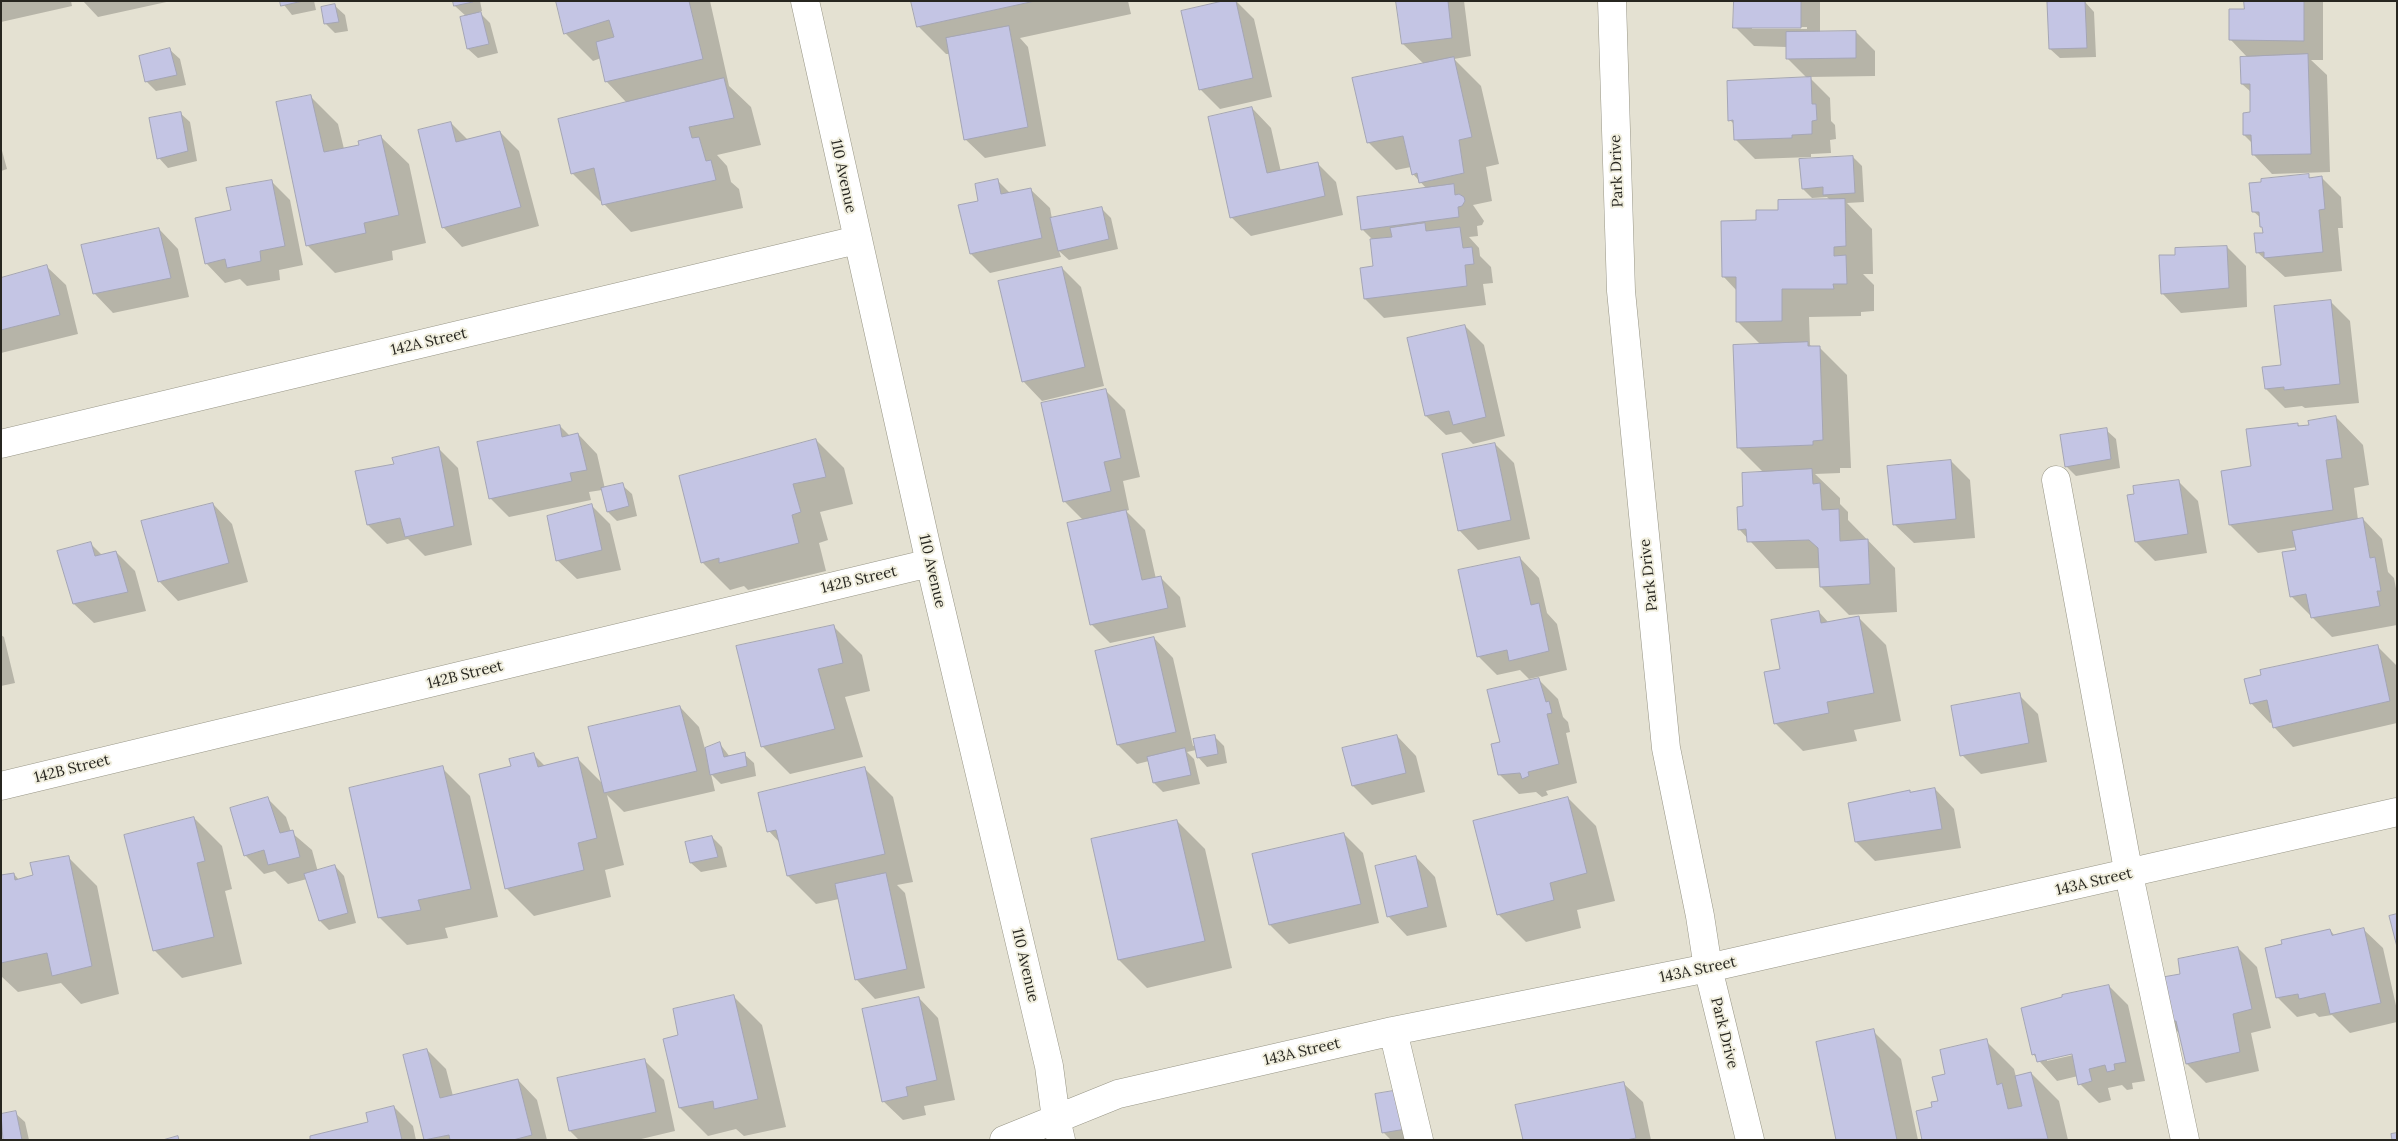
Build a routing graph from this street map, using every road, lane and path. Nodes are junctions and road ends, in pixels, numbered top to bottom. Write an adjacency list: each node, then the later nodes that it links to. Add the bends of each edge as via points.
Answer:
1 (805, 1): 3 (street, 110 Avenue)
2 (1612, 1): 10 (street, Park Drive, via 1620,291 1666,748)
3 (857, 240): 4 (street, 142A Street); 6 (street, 110 Avenue)
4 (1, 444)
5 (2056, 480): 9 (street)
6 (930, 564): 7 (street, 142B Street); 12 (street, 110 Avenue, via 1049,1066)
7 (1, 786)
8 (2397, 812): 9 (street, 143A Street)
9 (2129, 874): 10 (street, 143A Street); 16 (street)
10 (1708, 968): 11 (street, 143A Street); 15 (street, Park Drive)
11 (1393, 1031): 12 (street, 143A Street, via 1118,1094); 14 (street)
12 (1058, 1129): 13 (street, 143A Street)
13 (1004, 1140)
14 (1419, 1140)
15 (1750, 1140)
16 (2185, 1140)

